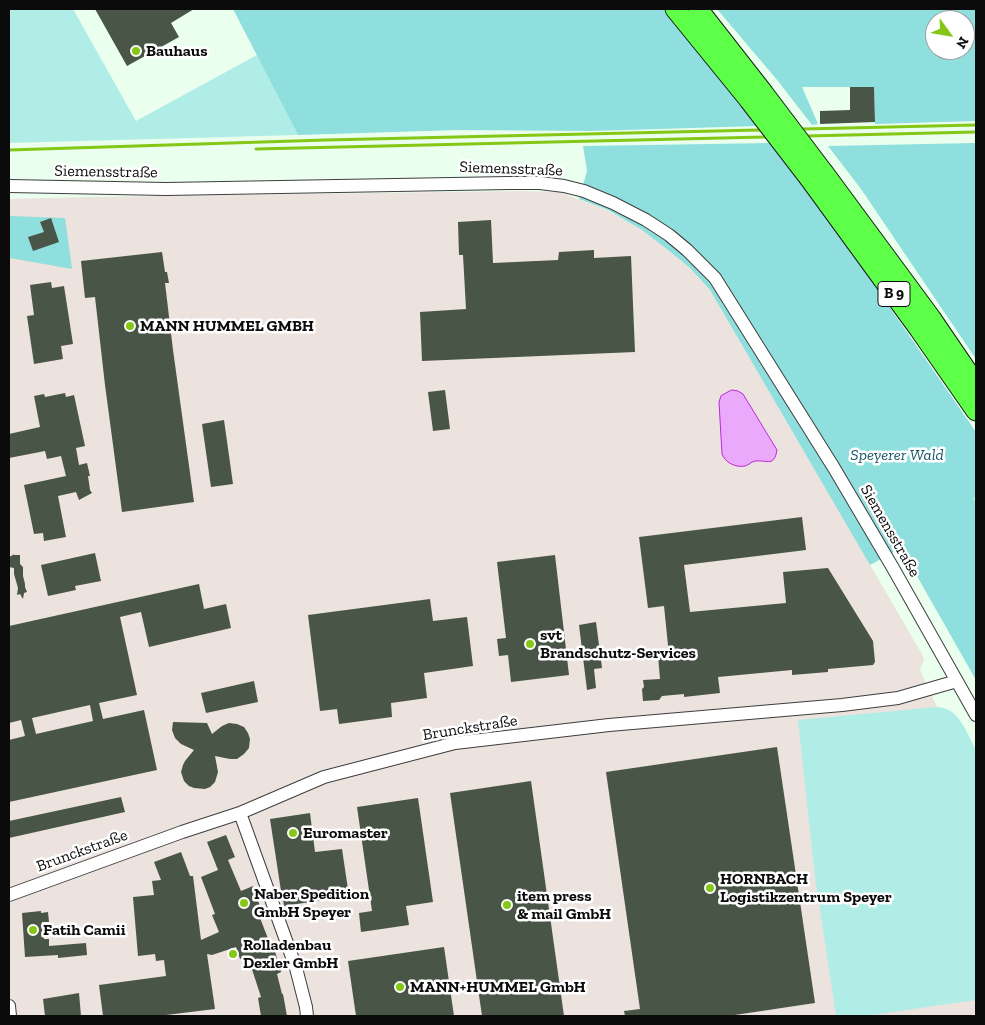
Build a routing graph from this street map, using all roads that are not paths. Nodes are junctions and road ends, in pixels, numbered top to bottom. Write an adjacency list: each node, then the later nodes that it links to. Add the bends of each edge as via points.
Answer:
1 (676, 9): 3 (highway, B 9)
2 (698, 9): 3 (highway, B 9)
3 (756, 95): 4 (highway, B 9, bridge)
4 (817, 176): 6 (highway, B 9, via 931,318); 7 (highway, B 9)
5 (9, 186): 8 (street, Siemensstraße, via 166,189 509,182 564,186 606,199 669,235 715,278 834,468)
6 (976, 384)
7 (976, 411)
8 (957, 681): 9 (street, Siemensstraße); 10 (street, Brunckstraße, via 898,698 609,725 455,744 324,777)
9 (976, 715)
10 (240, 813): 11 (street, Brunckstraße); 14 (street, via 296,968)
11 (9, 894)
12 (9, 1006): 13 (street)
13 (10, 1016)
14 (307, 1016)

